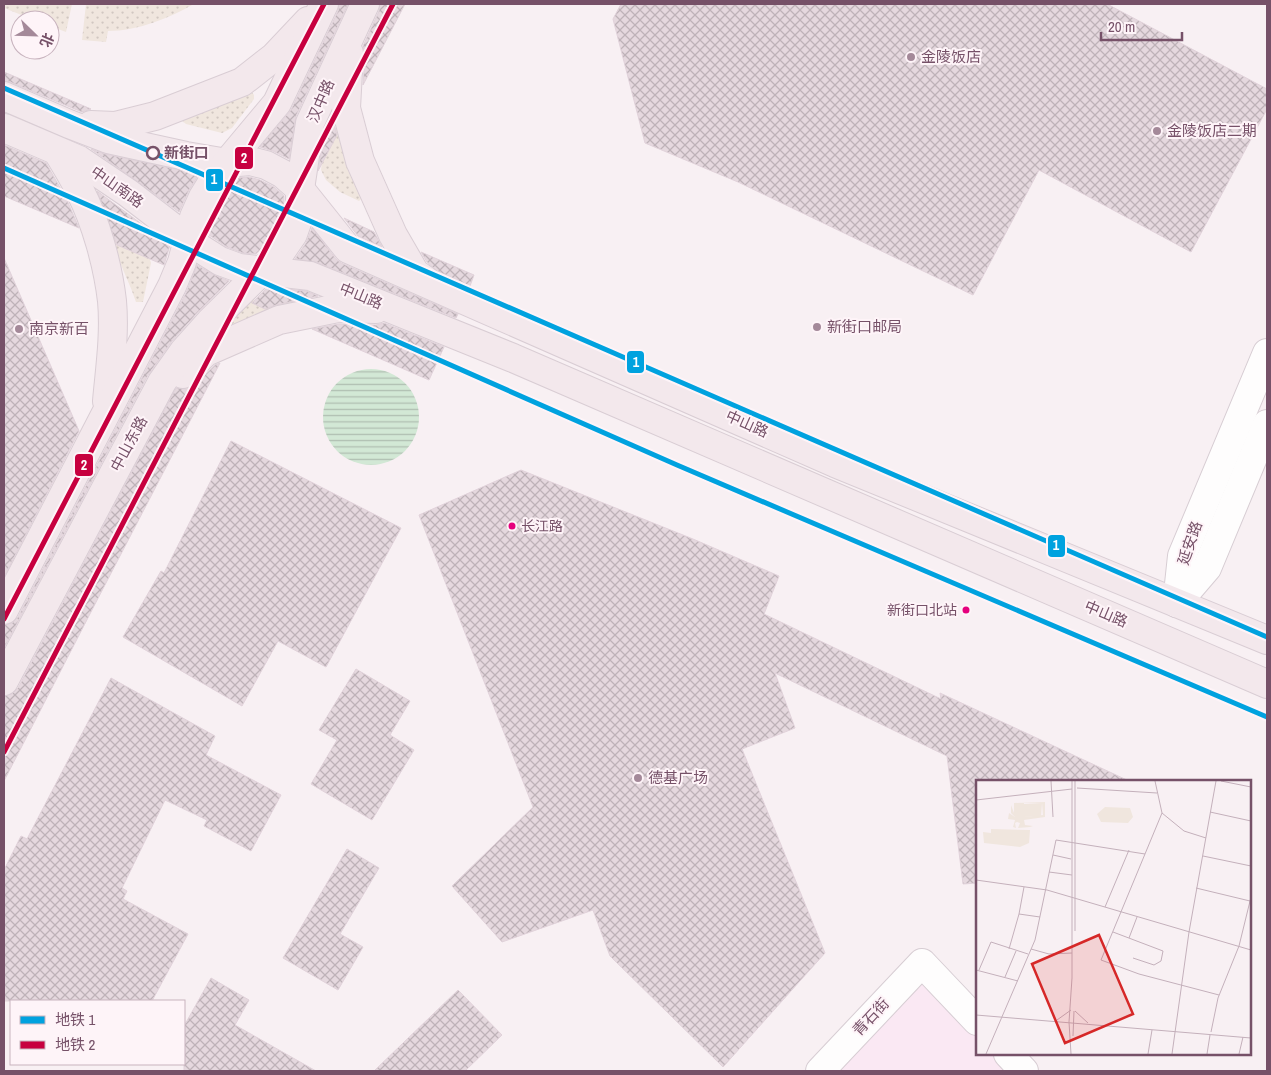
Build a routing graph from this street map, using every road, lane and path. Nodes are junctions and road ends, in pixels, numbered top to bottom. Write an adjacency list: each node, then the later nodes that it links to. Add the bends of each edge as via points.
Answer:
1 (324, 5): 4 (main road, via 274,57 242,82 155,116 116,126); 7 (main road, via 277,103)
2 (362, 11): 8 (main road, 汉中路, via 310,123); 13 (main road, via 350,49 346,108 350,130 393,236 415,273)
3 (4, 96): 4 (main road)
4 (69, 124): 7 (main road, via 108,139)
5 (4, 128): 6 (main road, 中山南路)
6 (57, 151): 10 (main road, 中山南路, via 79,160); 16 (main road, via 94,223 108,277 112,332)
7 (227, 163): 8 (main road, 中山路, via 250,161 266,165); 10 (main road, via 203,197)
8 (300, 189): 9 (main road, 汉中路, via 300,214); 13 (main road, 中山路, via 348,249)
9 (293, 234): 12 (main road, 中山东路, via 280,253)
10 (188, 239): 11 (main road, 中山南路); 16 (main road, via 172,286)
11 (220, 261): 12 (main road, 中山路)
12 (261, 271): 14 (main road, 中山路, via 310,276); 18 (main road, 中山东路, via 184,351 162,382)
13 (430, 284): 19 (main road, 中山路, via 835,463)
14 (415, 318): 18 (main road, via 386,310 338,308 279,320 206,352 163,394); 23 (main road, 中山路)
15 (1267, 353): 19 (street, 延安路, via 1182,556)
16 (106, 414): 20 (main road)
17 (1267, 424): 19 (street, 延安路, via 1207,568)
18 (138, 426): 22 (main road, 中山东路)
19 (1177, 603): 21 (main road, 中山路)
20 (4, 610)
21 (1267, 640)
22 (4, 682)
23 (1267, 684)
24 (976, 1020): 26 (street, 青石街, via 922,963)
25 (1009, 1055): 27 (street)
26 (820, 1071)
27 (1024, 1071)

